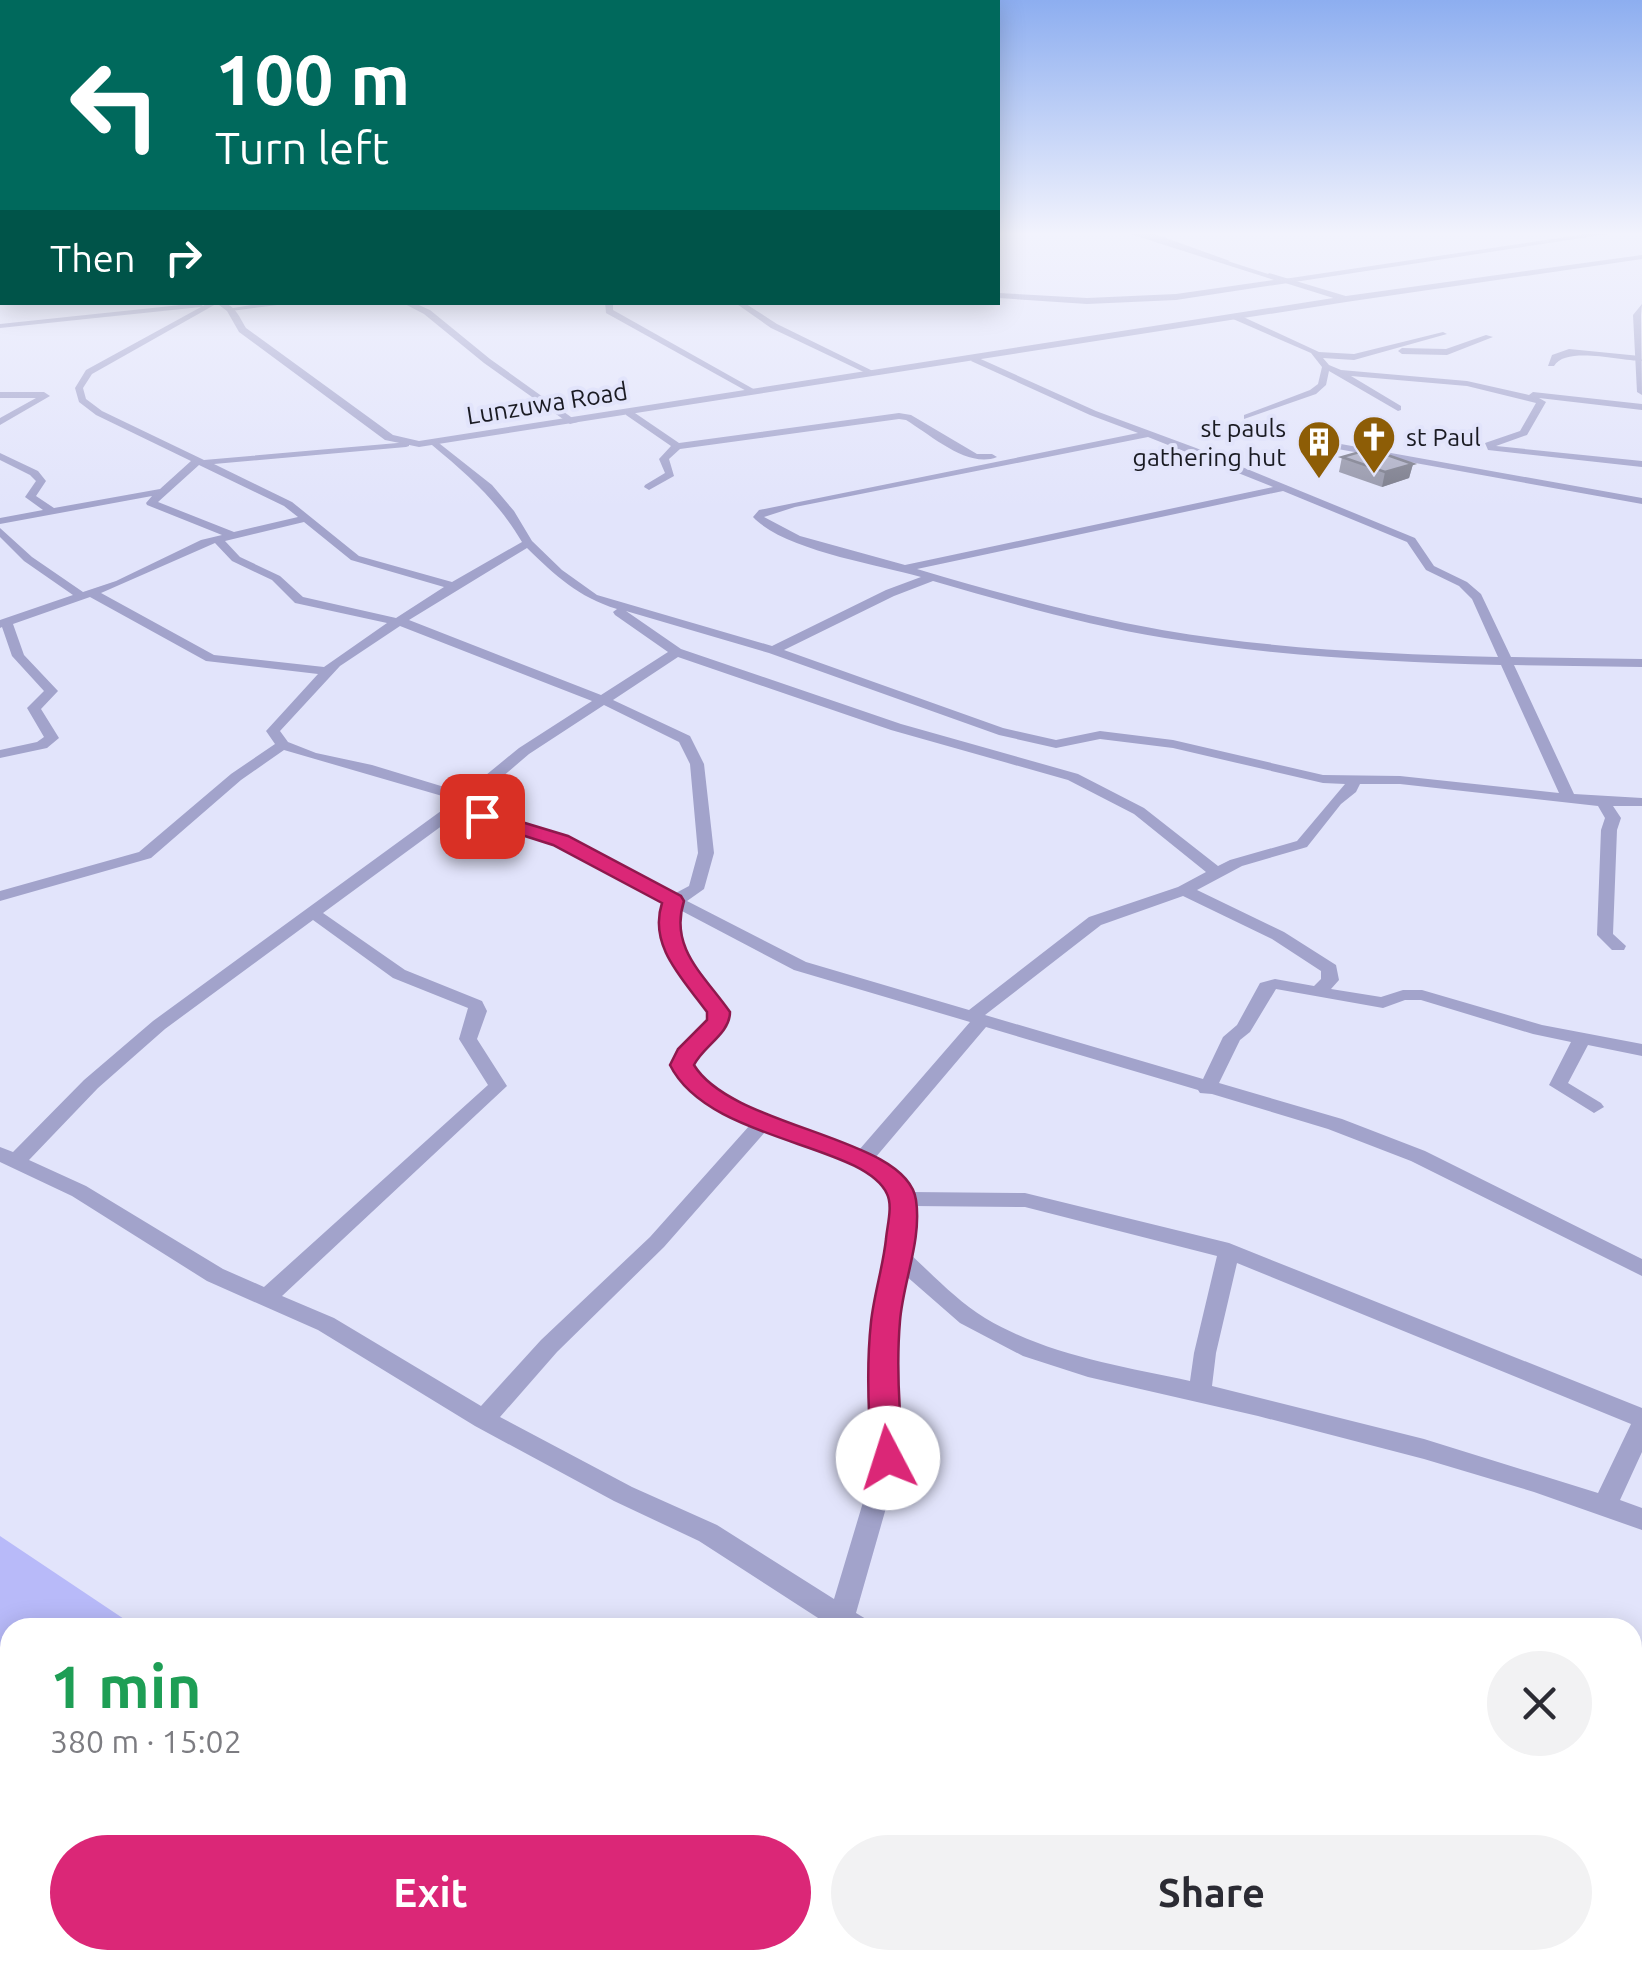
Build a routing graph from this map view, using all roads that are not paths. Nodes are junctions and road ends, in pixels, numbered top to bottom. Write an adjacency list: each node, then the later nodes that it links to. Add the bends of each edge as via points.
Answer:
1 (179, 324): 36 (street, via 97,367 79,388 82,400 99,413)
2 (239, 324): 32 (street, via 389,438)
3 (442, 324): 28 (street)
4 (629, 324): 19 (street)
5 (771, 324): 18 (street)
6 (1193, 324): 13 (street, Lunzuwa Road)
7 (1251, 324): 12 (street)
8 (1641, 328): 14 (street)
9 (1443, 334): 11 (street)
10 (1489, 337): 11 (street, via 1447,352)
11 (1386, 350): 12 (street)
12 (1320, 355): 16 (street)
13 (974, 359): 18 (street, Lunzuwa Road); 29 (street)
14 (1640, 359): 15 (street, via 1569,352); 20 (street)
15 (1551, 364)
16 (1326, 367): 17 (street); 26 (street, via 1313,392)
17 (1340, 372): 21 (street); 24 (street)
18 (873, 373): 19 (street, Lunzuwa Road)
19 (753, 391): 25 (street, Lunzuwa Road)
20 (1642, 392)
21 (1521, 394): 23 (street); 37 (street, via 1542,403 1529,428 1489,448)
22 (0, 395): 27 (street, via 45,396)
23 (1642, 407)
24 (1398, 408)
25 (629, 413): 28 (street, Lunzuwa Road); 33 (street)
26 (1247, 417)
27 (0, 422)
28 (572, 422): 31 (street, Lunzuwa Road)
29 (1148, 434): 35 (street); 39 (street)
30 (1313, 442): 41 (street)
31 (434, 443): 32 (street, Lunzuwa Road); 47 (street, via 488,488)
32 (406, 444): 36 (street)
33 (677, 446): 35 (street, via 900,416 975,457); 38 (street, via 664,459 670,474)
34 (0, 456): 42 (street, via 34,473 41,481 30,497)
35 (1013, 458): 48 (street, via 758,517 784,532)
36 (201, 461): 40 (street); 43 (street, via 288,504)
37 (1642, 464)
38 (649, 487)
39 (1283, 488): 48 (street); 57 (street, via 1411,540 1430,568 1477,597)
40 (160, 492): 42 (street); 46 (street, via 151,502 156,506)
41 (1642, 500)
42 (50, 510): 44 (street)
43 (302, 519): 46 (street); 50 (street, via 355,558)
44 (0, 521)
45 (0, 531): 51 (street, via 28,560)
46 (224, 536): 51 (street); 53 (street, via 236,559 276,578 298,600)
47 (528, 543): 50 (street); 52 (street, via 578,589)
48 (904, 568): 49 (street)
49 (934, 576): 55 (street); 57 (street, via 1099,622 1181,636 1380,656)
50 (453, 586): 53 (street)
51 (88, 596): 54 (street); 59 (street, via 211,658)
52 (612, 606): 55 (street); 56 (street)
53 (398, 622): 59 (street); 60 (street)
54 (4, 623): 62 (street, via 18,656 51,691 34,708 52,738)
55 (773, 650): 63 (street, via 1028,739 1068,743 1100,735 1172,744 1323,779)
56 (678, 652): 60 (street); 68 (street, via 896,727 1073,777 1139,810)
57 (1508, 660): 58 (street); 64 (street)
58 (1642, 663)
59 (325, 671): 61 (street, via 276,724 274,737)
60 (604, 700): 67 (street); 71 (street, via 669,728 692,748 706,853 700,883)
61 (283, 745): 67 (street); 70 (street, via 145,855)
62 (0, 754)
63 (1354, 778): 64 (street); 68 (street, via 1302,844)
64 (1568, 797): 65 (street)
65 (1603, 802): 66 (street); 73 (street, via 1613,818 1605,935)
66 (1642, 802)
67 (461, 804): 71 (street, via 560,841); 72 (street)
68 (1216, 872): 69 (street)
69 (1184, 890): 74 (street, via 1320,961 1330,969 1330,980); 75 (street, via 1095,921)
70 (0, 896)
71 (674, 901): 75 (street, via 800,966); 80 (street, via 666,922 672,946 718,1012 718,1021 682,1065 716,1099)
72 (313, 913): 81 (street, via 159,1025); 87 (street, via 399,974 476,1004 468,1039 498,1086)
73 (1618, 946)
74 (1320, 990): 76 (street, via 1382,1004 1403,996 1436,997); 78 (street, via 1266,987)
75 (976, 1018): 78 (street); 82 (street)
76 (1582, 1039): 77 (street); 79 (street, via 1558,1084)
77 (1642, 1050)
78 (1207, 1089): 86 (street, via 1335,1124 1418,1156)
79 (1594, 1107)
80 (762, 1123): 82 (street); 90 (street, via 657,1242)
81 (8, 1158): 87 (street, via 79,1191 214,1275)
82 (863, 1159): 83 (street, via 896,1184)
83 (903, 1199): 84 (street, via 1025,1200); 85 (street)
84 (1229, 1250): 88 (street); 89 (street)
85 (898, 1255): 88 (street, via 980,1326 1106,1371); 95 (street, via 881,1386 888,1458)
86 (1642, 1268)
87 (268, 1296): 90 (street, via 372,1350)
88 (1200, 1392): 92 (street, via 1448,1454)
89 (1642, 1418)
90 (482, 1419): 94 (street, via 708,1533)
91 (1642, 1426): 92 (street)
92 (1605, 1505): 93 (street)
93 (1642, 1519)
94 (841, 1618)
95 (850, 1618)

